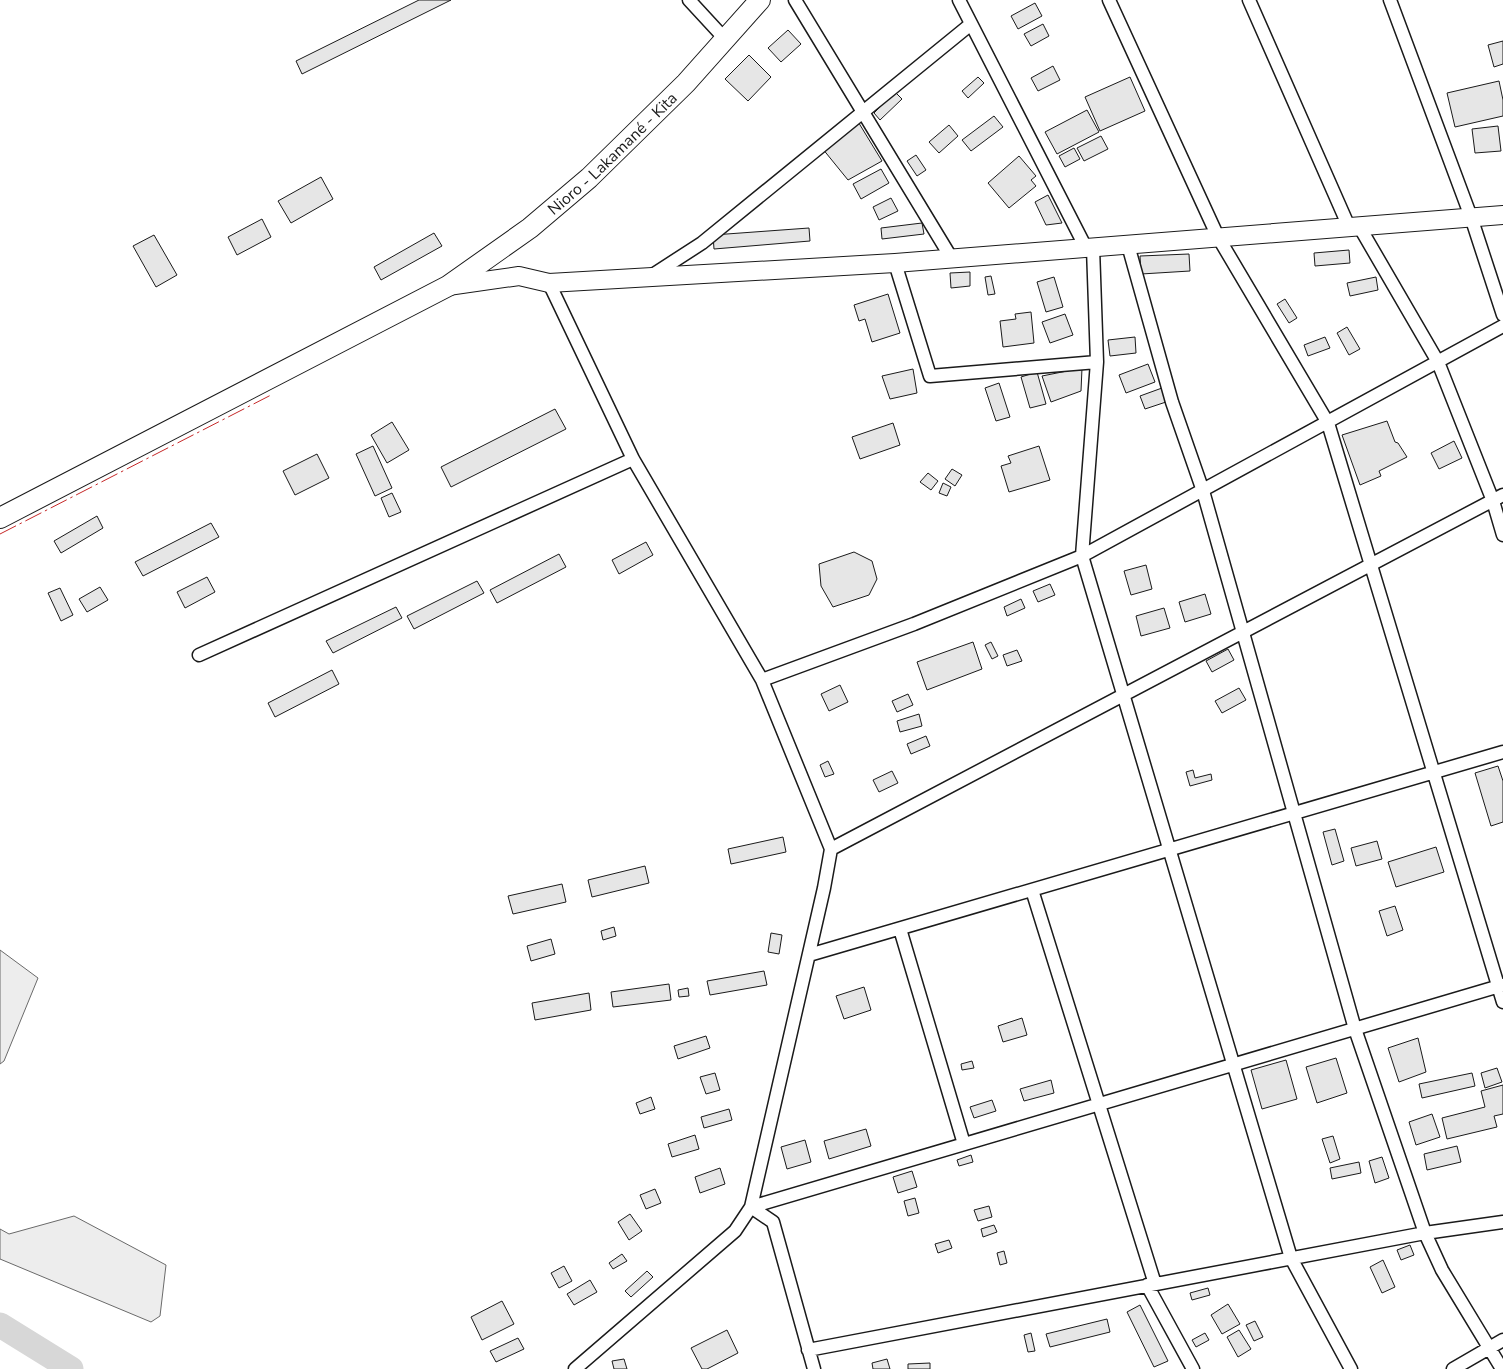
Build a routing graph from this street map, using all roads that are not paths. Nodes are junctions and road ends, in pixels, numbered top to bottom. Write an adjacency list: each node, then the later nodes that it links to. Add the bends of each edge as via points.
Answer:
1 (689, 0): 9 (street)
2 (760, 0): 9 (main road, Nioro - Lakamané - Kita)
3 (794, 0): 10 (street)
4 (959, 0): 8 (street)
5 (1109, 0): 14 (street)
6 (1249, 0): 13 (street)
7 (1390, 0): 12 (street)
8 (971, 24): 10 (street); 16 (street)
9 (725, 39): 21 (main road, Nioro - Lakamané - Kita, via 686,83 589,178 530,228)
10 (862, 112): 17 (street); 19 (street, via 702,242)
11 (1503, 215): 12 (main road)
12 (1470, 217): 13 (main road); 22 (street)
13 (1354, 227): 14 (main road); 25 (street)
14 (1218, 238): 15 (main road); 26 (street)
15 (1128, 245): 16 (main road); 28 (street, via 1172,402)
16 (1089, 248): 17 (main road); 24 (street)
17 (952, 259): 18 (main road)
18 (895, 264): 19 (main road); 24 (street, via 930,376)
19 (650, 276): 20 (main road)
20 (549, 283): 21 (main road, via 519,276); 27 (street)
21 (448, 286): 30 (main road, Nioro - Lakamané - Kita)
22 (1503, 315)
23 (1503, 326): 25 (street)
24 (1096, 362): 32 (street)
25 (1438, 362): 26 (street); 29 (street)
26 (1328, 423): 28 (street); 33 (street)
27 (633, 459): 35 (street); 36 (street)
28 (1203, 491): 32 (street); 34 (street)
29 (1498, 498): 31 (street); 33 (street)
30 (0, 518)
31 (1503, 535)
32 (1082, 556): 36 (street, via 914,624); 37 (street)
33 (1371, 565): 34 (street); 39 (street)
34 (1243, 632): 37 (street); 40 (street)
35 (199, 655)
36 (762, 680): 41 (street)
37 (1123, 694): 41 (street); 42 (street)
38 (1503, 752): 39 (street)
39 (1434, 772): 40 (street); 46 (street)
40 (1294, 813): 42 (street); 48 (street)
41 (831, 850): 45 (street)
42 (1169, 850): 43 (street); 49 (street)
43 (1032, 890): 44 (street); 50 (street)
44 (900, 929): 45 (street); 51 (street)
45 (809, 955): 52 (street)
46 (1501, 986): 47 (street); 48 (street)
47 (1503, 1002)
48 (1355, 1029): 49 (street); 54 (street)
49 (1233, 1065): 50 (street); 55 (street)
50 (1099, 1104): 51 (street); 56 (street)
51 (964, 1144): 52 (street)
52 (751, 1207): 59 (street, via 772,1222); 60 (street, via 735,1231)
53 (1503, 1222): 54 (street)
54 (1425, 1233): 55 (street); 58 (street, via 1442,1270)
55 (1291, 1258): 56 (street); 63 (street)
56 (1151, 1285): 59 (street); 62 (street)
57 (1503, 1340): 58 (street)
58 (1490, 1347): 64 (street); 65 (street)
59 (808, 1350): 61 (street)
60 (576, 1369)
61 (812, 1369)
62 (1193, 1369)
63 (1351, 1369)
64 (1453, 1369)
65 (1502, 1369)

